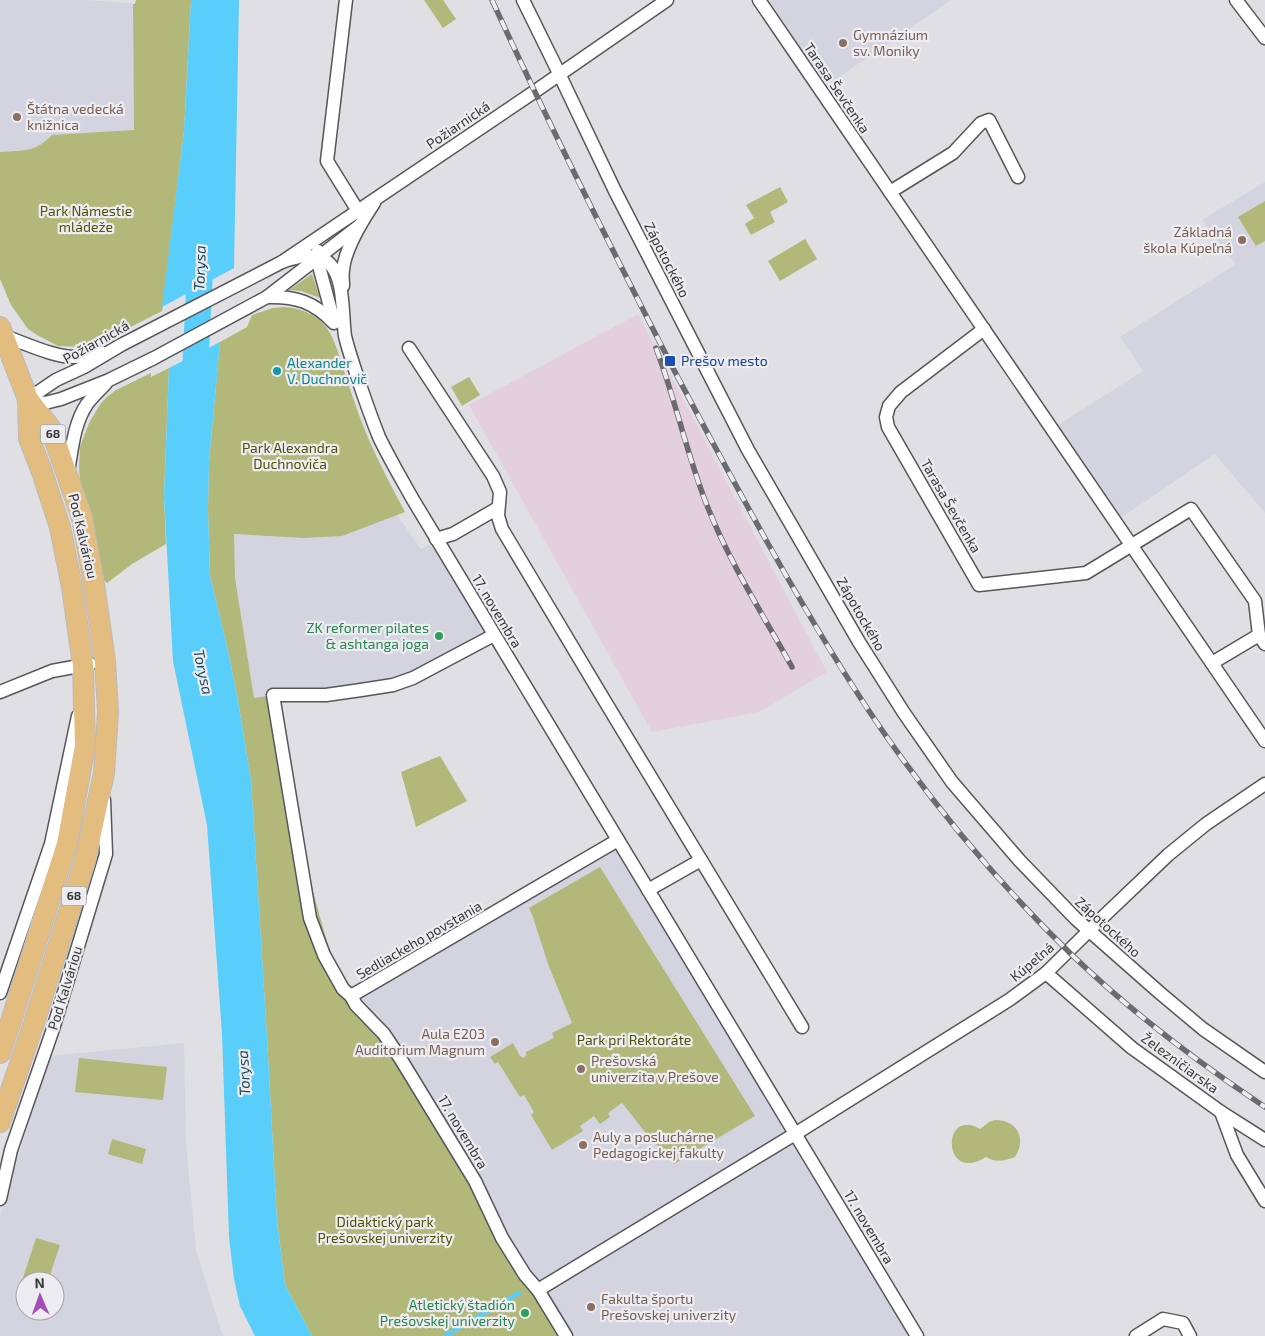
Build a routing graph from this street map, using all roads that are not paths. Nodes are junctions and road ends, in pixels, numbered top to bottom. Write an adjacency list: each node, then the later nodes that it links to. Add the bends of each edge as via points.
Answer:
1 (346, 0): 11 (street, via 326,161)
2 (523, 0): 7 (street, Zápotockého)
3 (667, 0): 7 (street, Požiarnická)
4 (760, 0): 9 (street, Tarasa Ševčenka)
5 (1236, 0): 6 (street)
6 (1265, 38)
7 (559, 74): 10 (street, Požiarnická); 43 (street, Zápotockého, via 615,191 748,450 859,642 952,782 1020,861)
8 (1018, 177): 9 (street, via 989,120 981,123 953,153)
9 (890, 192): 19 (street, Tarasa Ševčenka)
10 (378, 197): 11 (street, Požiarnická); 12 (street)
11 (354, 205): 13 (street, Požiarnická)
12 (359, 226): 14 (street); 16 (street, via 343,269)
13 (330, 229): 14 (street, via 321,239); 15 (street, Požiarnická)
14 (318, 256): 15 (street); 16 (street, 17. novembra, via 330,264 337,276); 17 (street, via 300,273); 18 (street)
15 (282, 262): 22 (street, Požiarnická)
16 (343, 299): 21 (street, 17. novembra)
17 (259, 301): 18 (street, 17. novembra, via 287,297 306,302); 24 (street)
18 (334, 322): 21 (street, 17. novembra)
19 (984, 329): 29 (street, Tarasa Ševčenka); 29 (street, Tarasa Ševčenka, via 901,392 889,406 886,417 888,427 979,585 1086,573)
20 (2, 332): 22 (street, via 67,357 89,356); 25 (main road, 68)
21 (346, 336): 28 (street, 17. novembra, via 380,439)
22 (115, 348): 25 (street, Požiarnická)
23 (409, 348): 27 (street, via 493,476 500,492)
24 (109, 380): 25 (street, via 45,403); 26 (street, via 82,414 75,431)
25 (28, 399): 26 (main road, Pod Kalváriou / 68, via 51,430); 34 (main road, Pod Kalváriou / 68, via 29,438 60,527)
26 (67, 475): 32 (main road, Pod Kalváriou / 68, via 82,518)
27 (498, 508): 28 (street, via 453,534); 41 (street, via 502,529)
28 (436, 539): 30 (street, 17. novembra)
29 (1132, 546): 31 (street, Tarasa Ševčenka, via 1191,509 1255,601); 33 (street, Tarasa Ševčenka)
30 (494, 635): 40 (street, 17. novembra); 46 (street, Sedliackeho povstania, via 413,678 393,684 326,694 274,695 310,918 331,969 343,989)
31 (1262, 639): 33 (street, Tarasa Ševčenka)
32 (104, 662): 34 (street); 38 (main road, Pod Kalváriou / 68, via 108,712)
33 (1212, 663): 37 (street, Tarasa Ševčenka)
34 (82, 665): 35 (main road, Pod Kalváriou / 68); 36 (street, via 52,671)
35 (84, 691): 45 (street, Pod Kalváriou, via 51,844); 48 (main road, Pod Kalváriou / 68, via 85,746 67,844)
36 (0, 692)
37 (1265, 741)
38 (104, 772): 51 (main road, Pod Kalváriou / 68, via 85,861); 54 (street, Pod Kalváriou, via 106,854 53,1029 11,1150)
39 (1265, 784): 43 (street, Kúpeľná, via 1206,824 1168,855)
40 (618, 840): 42 (street, 17. novembra); 46 (street, Sedliackeho povstania)
41 (701, 860): 42 (street); 47 (street)
42 (648, 890): 52 (street, 17. novembra)
43 (1089, 931): 44 (street, Kúpeľná); 49 (street, Zápotockého, via 1203,1029)
44 (1046, 973): 50 (street, Železničiarska, via 1132,1048); 52 (street, Kúpeľná, via 1009,1000)
45 (0, 993)
46 (352, 996): 56 (street, 17. novembra, via 400,1058 475,1181 502,1238 525,1276)
47 (802, 1026)
48 (0, 1052)
49 (1265, 1072)
50 (1222, 1112): 53 (street); 55 (street, Železničiarska, via 1237,1155)
51 (0, 1122)
52 (795, 1134): 56 (street); 58 (street, 17. novembra)
53 (1265, 1140)
54 (0, 1199)
55 (1265, 1201)
56 (538, 1290): 57 (street, 17. novembra)
57 (566, 1336)
58 (917, 1336)
59 (1136, 1336): 60 (street, via 1163,1319 1182,1324)
60 (1190, 1336)

